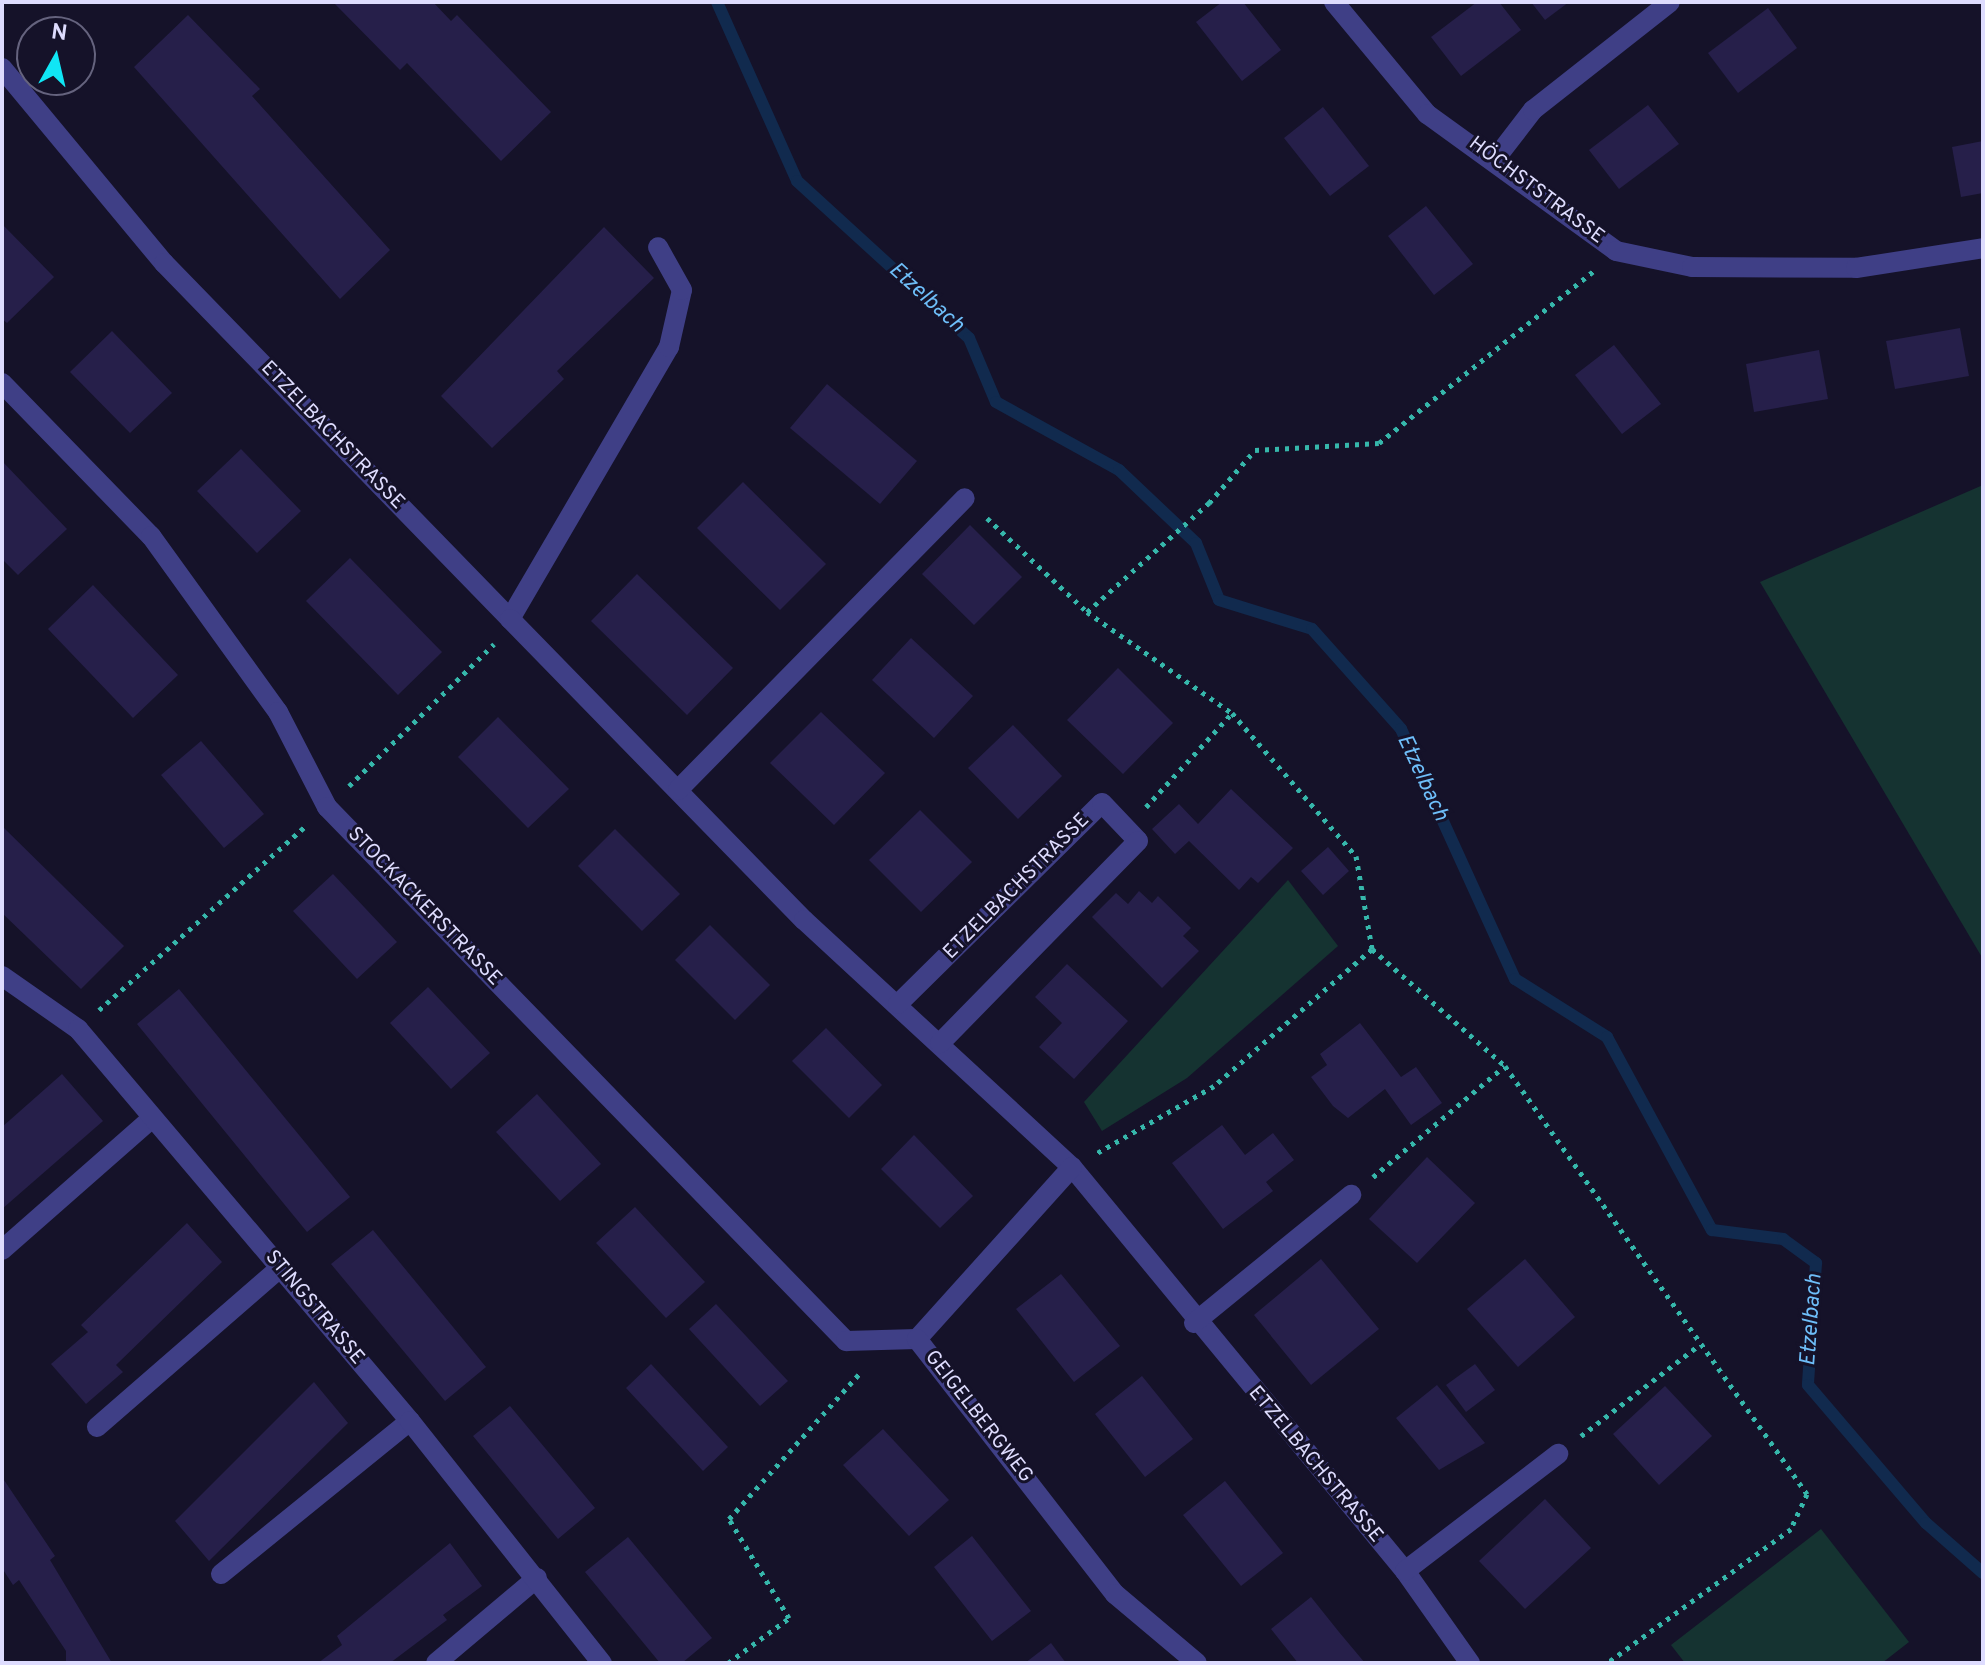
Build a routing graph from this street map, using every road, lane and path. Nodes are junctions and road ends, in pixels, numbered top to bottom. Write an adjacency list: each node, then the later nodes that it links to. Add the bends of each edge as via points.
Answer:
1 (1334, 2): 4 (street, HÖCHSTSTRASSE, via 1427,114)
2 (1670, 2): 4 (street, via 1533,110)
3 (2, 68): 11 (street, ETZELBACHSTRASSE, via 164,263)
4 (1496, 158): 7 (street, HÖCHSTSTRASSE)
5 (658, 247): 11 (street, via 682,290 669,347)
6 (1983, 248): 7 (street, HÖCHSTSTRASSE, via 1856,268 1692,267)
7 (1616, 251): 10 (path, via 1379,443 1255,450 1209,503)
8 (2, 383): 14 (street, STOCKACKERSTRASSE, via 151,536 278,712)
9 (965, 498): 10 (path); 13 (street)
10 (1087, 612): 12 (path)
11 (512, 622): 13 (street, ETZELBACHSTRASSE); 14 (path)
12 (1232, 713): 15 (path); 16 (path, via 1356,856)
13 (678, 790): 18 (street, ETZELBACHSTRASSE)
14 (327, 807): 19 (path); 28 (street, STOCKACKERSTRASSE, via 846,1341)
15 (1124, 827): 18 (street, ETZELBACHSTRASSE, via 1102,803); 20 (street, ETZELBACHSTRASSE, via 1138,841)
16 (1372, 949): 21 (path); 23 (path, via 1214,1086)
17 (2, 976): 19 (street, STINGSTRASSE)
18 (898, 1004): 20 (street, ETZELBACHSTRASSE)
19 (78, 1029): 22 (street, STINGSTRASSE)
20 (940, 1043): 23 (street, ETZELBACHSTRASSE)
21 (1505, 1066): 24 (path); 29 (path)
22 (152, 1118): 25 (street); 26 (street, STINGSTRASSE)
23 (1072, 1167): 27 (street, ETZELBACHSTRASSE); 28 (street, GEIGELBERGWEG)
24 (1351, 1195): 27 (street)
25 (2, 1250)
26 (280, 1268): 31 (street, STINGSTRASSE); 32 (street)
27 (1194, 1323): 34 (street, ETZELBACHSTRASSE)
28 (917, 1339): 41 (street, GEIGELBERGWEG, via 1115,1594)
29 (1698, 1346): 33 (path); 42 (path, via 1807,1494 1791,1529)
30 (867, 1365): 40 (path, via 729,1519 789,1618)
31 (410, 1421): 35 (street); 36 (street, STINGSTRASSE)
32 (97, 1427)
33 (1558, 1454): 34 (street)
34 (1405, 1571): 37 (street, ETZELBACHSTRASSE)
35 (221, 1574)
36 (537, 1578): 38 (street); 39 (street, STINGSTRASSE)
37 (1462, 1659)
38 (436, 1663)
39 (602, 1663)
40 (728, 1663)
41 (1197, 1663)
42 (1607, 1663)

